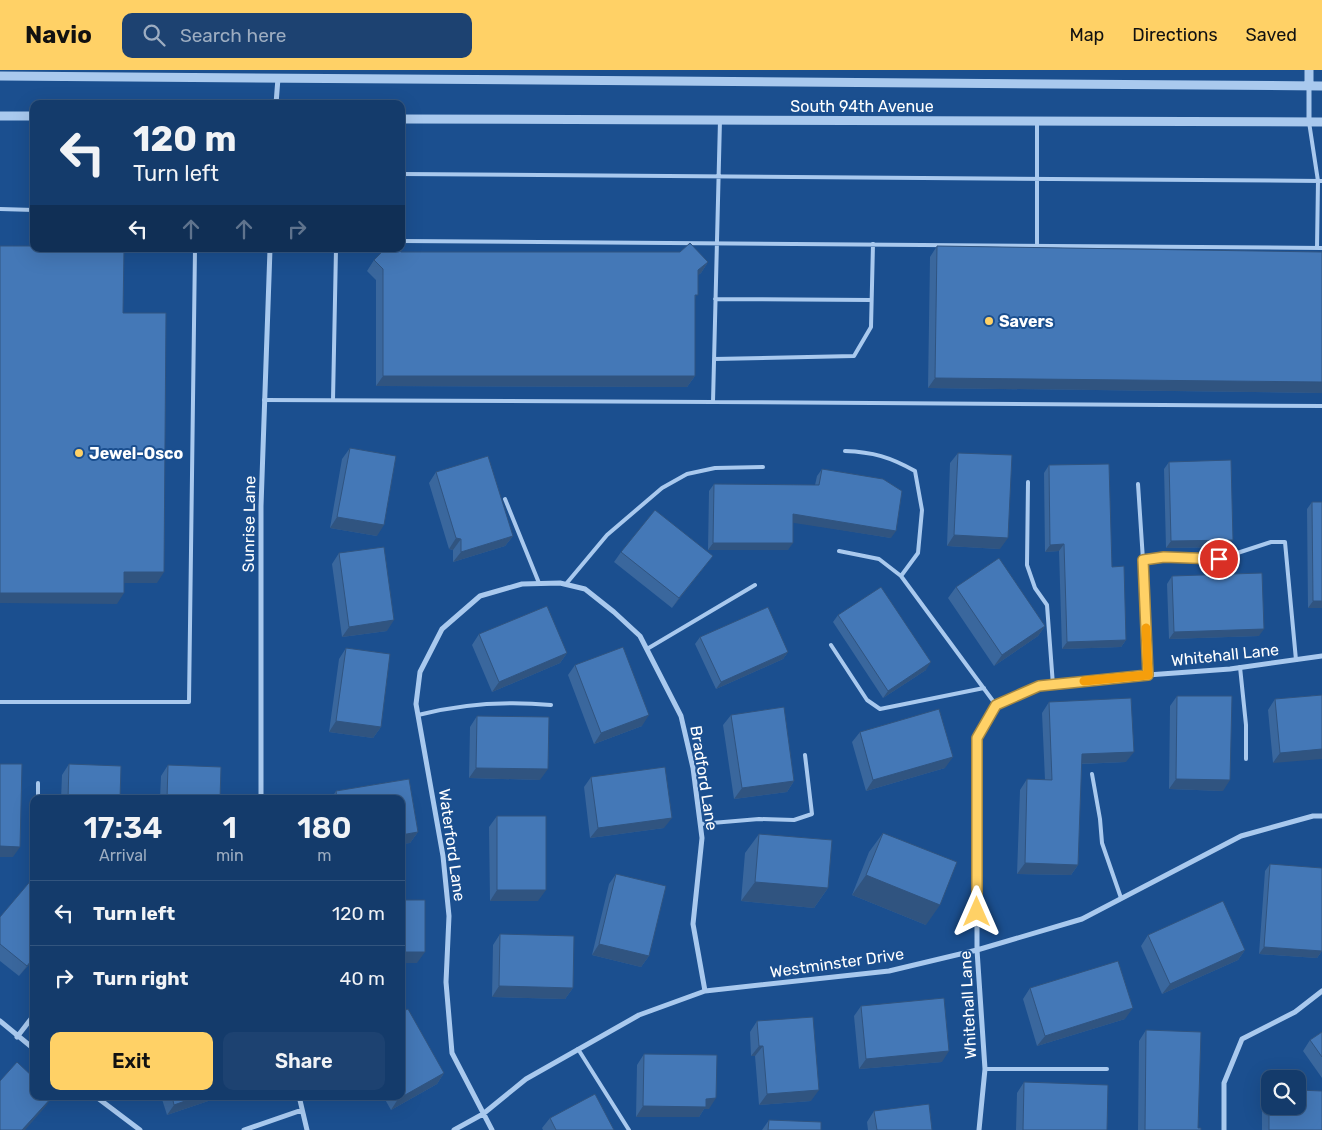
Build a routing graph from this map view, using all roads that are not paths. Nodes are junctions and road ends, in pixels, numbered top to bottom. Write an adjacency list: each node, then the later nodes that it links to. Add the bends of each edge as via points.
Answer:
1 (1309, 70): 4 (street)
2 (0, 76): 3 (street, South 94th Avenue)
3 (278, 78): 4 (street, South 94th Avenue); 6 (street)
4 (1309, 86): 5 (street, South 94th Avenue); 12 (street)
5 (1322, 86)
6 (276, 100)
7 (0, 116): 8 (street)
8 (30, 116)
9 (405, 119): 10 (street, South 94th Avenue)
10 (720, 120): 11 (street, South 94th Avenue); 15 (lane)
11 (1037, 121): 12 (street, South 94th Avenue); 16 (lane)
12 (1309, 122): 13 (street, South 94th Avenue); 17 (lane)
13 (1322, 122)
14 (405, 174): 15 (lane)
15 (718, 176): 16 (lane); 21 (lane)
16 (1036, 178): 17 (lane); 23 (lane)
17 (1320, 181): 24 (lane)
18 (0, 209): 19 (lane)
19 (30, 210)
20 (405, 241): 21 (lane)
21 (717, 243): 22 (lane); 28 (lane)
22 (873, 244): 23 (lane); 29 (lane)
23 (1036, 246): 24 (lane)
24 (1320, 248)
25 (195, 252): 55 (lane, via 189,702)
26 (270, 252): 31 (street, Sunrise Lane)
27 (336, 252): 32 (lane)
28 (715, 299): 29 (lane); 30 (lane)
29 (871, 300): 30 (lane, via 871,328 854,356)
30 (714, 358): 33 (lane)
31 (264, 400): 32 (lane); 64 (street, Sunrise Lane)
32 (334, 400): 33 (lane)
33 (713, 402): 34 (lane)
34 (1322, 406)
35 (845, 452): 42 (lane, via 869,452 915,471 922,510 918,553)
36 (763, 467): 44 (lane, via 715,468 687,474 662,488 607,535)
37 (1028, 482): 53 (lane, via 1028,565 1035,588 1047,605)
38 (1138, 484): 41 (lane)
39 (506, 499): 43 (lane)
40 (839, 551): 42 (lane, via 879,559)
41 (1143, 560): 50 (lane, via 1164,557 1219,559 1271,542 1285,542); 52 (lane)
42 (901, 576): 54 (lane)
43 (539, 583): 44 (street, Bradford Lane); 46 (street, Bradford Lane, via 522,584)
44 (566, 584): 48 (street, Bradford Lane, via 585,589 614,612 640,636)
45 (755, 585): 48 (lane)
46 (480, 596): 58 (street, Waterford Lane, via 442,629 420,672 416,704)
47 (831, 645): 54 (lane, via 866,700 880,709)
48 (647, 649): 66 (street, Bradford Lane, via 681,716 693,768)
49 (1322, 656): 50 (street, Whitehall Lane)
50 (1296, 660): 51 (street, Whitehall Lane)
51 (1240, 667): 52 (street, Whitehall Lane); 60 (lane)
52 (1148, 675): 53 (street, Whitehall Lane)
53 (1053, 685): 57 (street, Whitehall Lane, via 1039,686)
54 (984, 688): 57 (lane)
55 (0, 702)
56 (551, 705): 58 (lane, via 514,702 446,708)
57 (996, 705): 68 (street, Whitehall Lane, via 977,738)
58 (418, 715): 81 (street, Waterford Lane, via 444,864 449,916 446,982 452,1053)
59 (806, 755): 66 (lane, via 812,814 794,820)
60 (1246, 759)
61 (1092, 774): 67 (lane, via 1102,843)
62 (38, 783): 63 (lane)
63 (38, 795)
64 (261, 795)
65 (1322, 816): 67 (street, Westminster Drive, via 1241,836)
66 (700, 824): 69 (street, Bradford Lane, via 702,838 693,924)
67 (1121, 898): 68 (street, Westminster Drive, via 1082,920)
68 (977, 950): 69 (street, Westminster Drive, via 889,971); 76 (street, Whitehall Lane)
69 (705, 991): 75 (street, Westminster Drive, via 639,1016)
70 (1322, 991): 89 (street, via 1295,1012 1242,1039 1224,1083)
71 (30, 1020): 73 (street)
72 (0, 1021): 73 (street)
73 (17, 1037): 74 (street)
74 (30, 1046)
75 (578, 1049): 81 (street, Westminster Drive, via 526,1078); 87 (lane)
76 (985, 1069): 77 (lane); 88 (street, Whitehall Lane)
77 (1107, 1069)
78 (100, 1100): 82 (street)
79 (300, 1100): 80 (street)
80 (302, 1110): 83 (street); 84 (street)
81 (483, 1114): 85 (street, Westminster Drive); 86 (street, Waterford Lane)
82 (140, 1130)
83 (244, 1130)
84 (307, 1130)
85 (454, 1130)
86 (492, 1130)
87 (629, 1130)
88 (979, 1130)
89 (1224, 1130)

